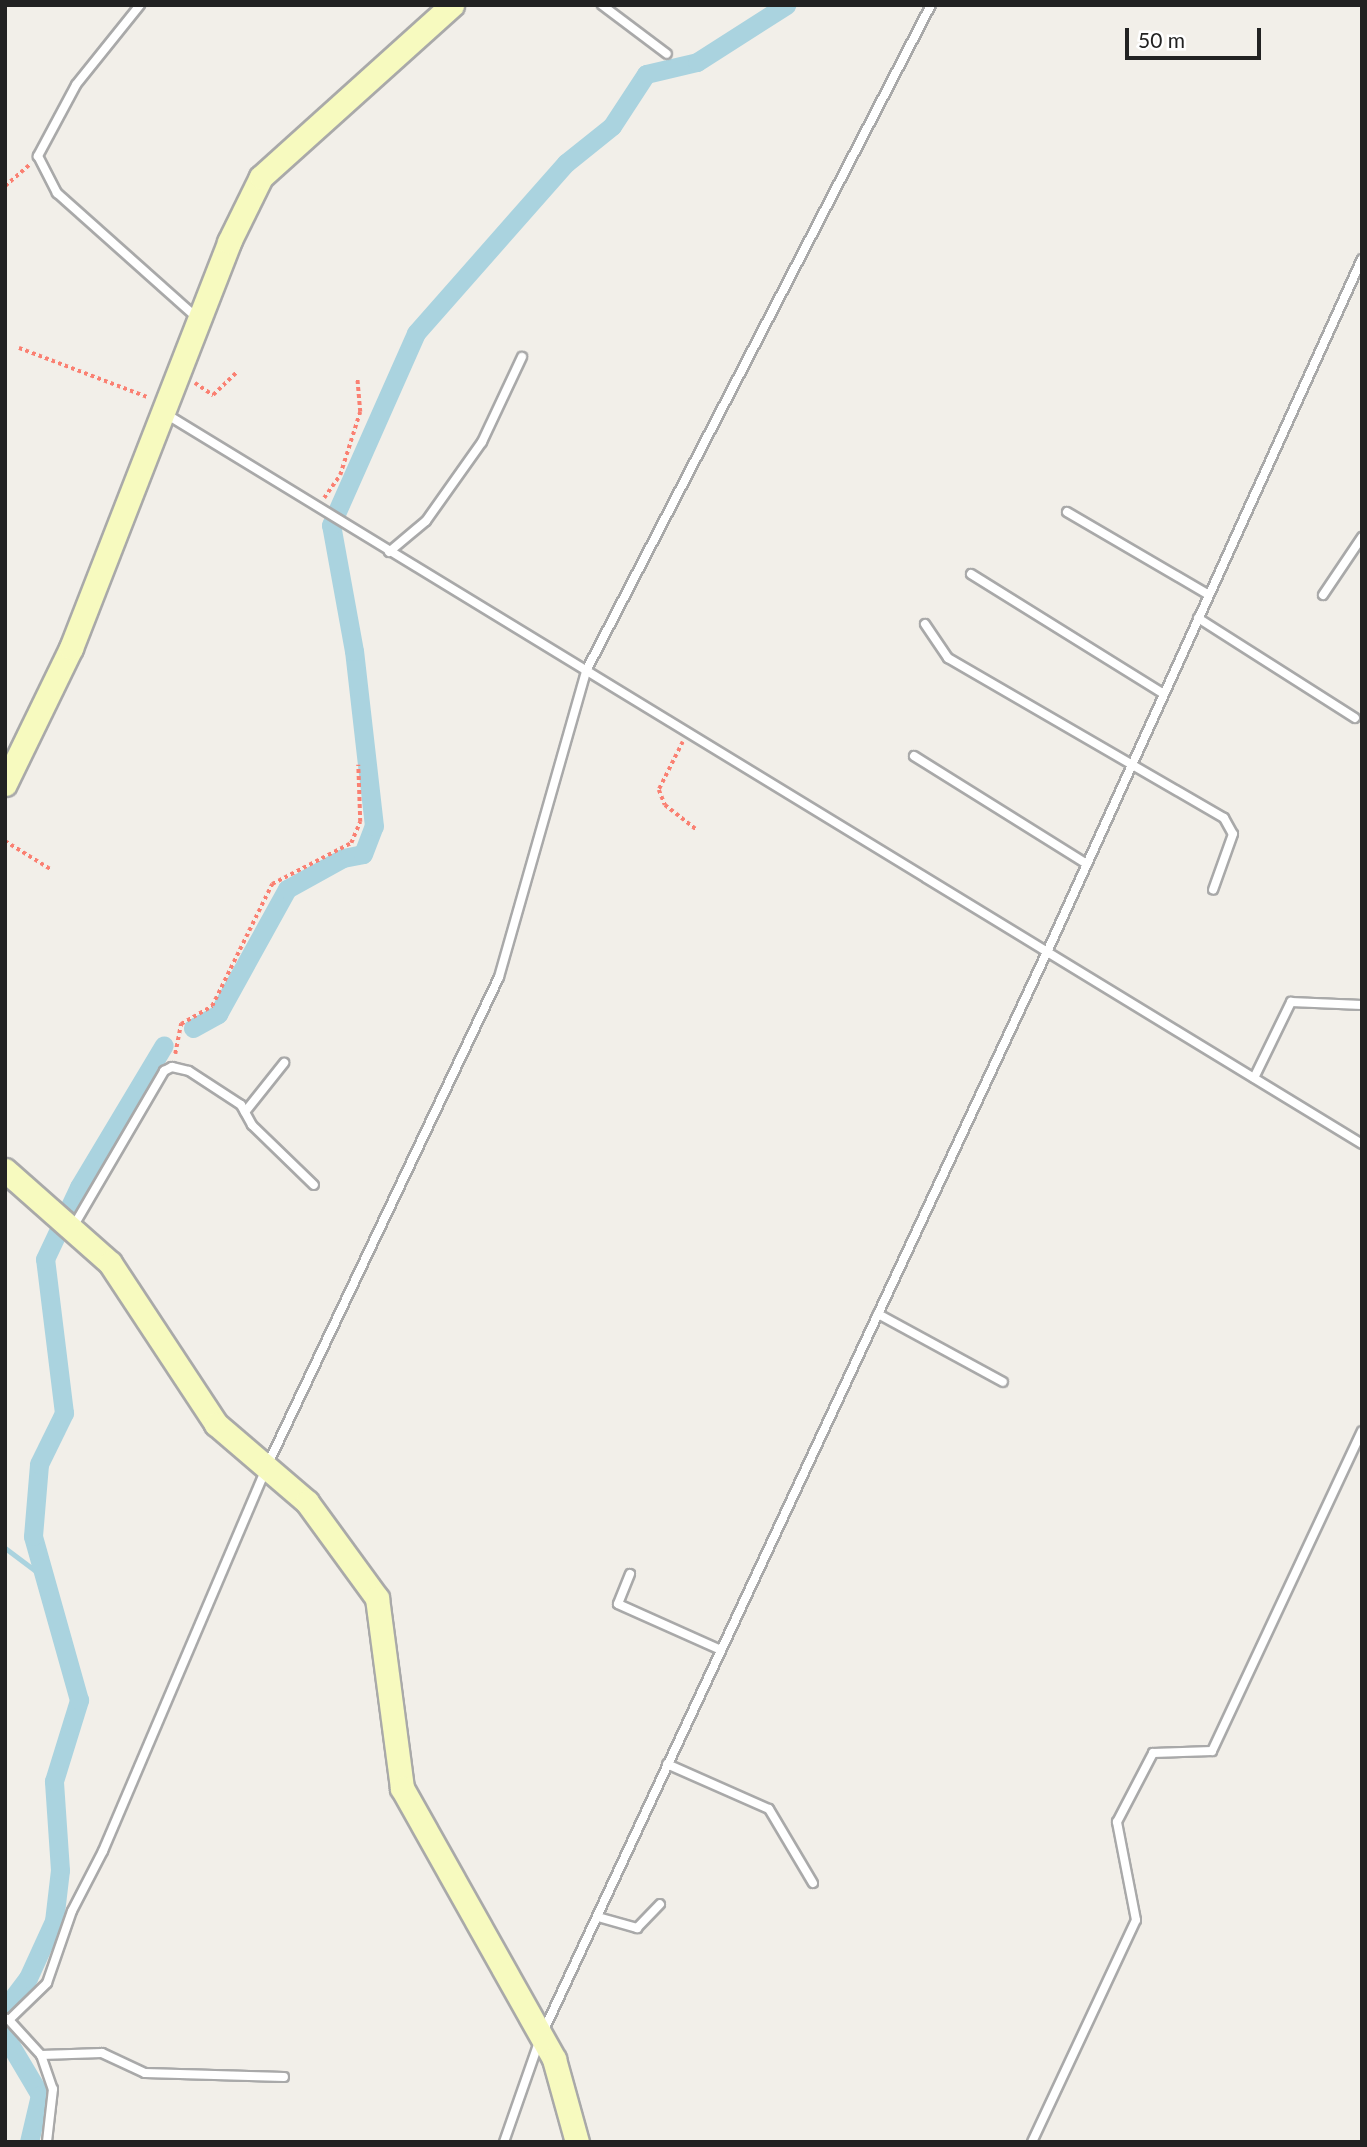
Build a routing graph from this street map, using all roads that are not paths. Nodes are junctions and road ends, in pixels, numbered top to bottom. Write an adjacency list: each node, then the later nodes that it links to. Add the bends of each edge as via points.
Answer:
1 (140, 5): 7 (lane, via 76,85 38,156 57,193)
2 (453, 5): 7 (street, via 261,177 229,242)
3 (602, 5): 5 (lane)
4 (931, 5): 18 (lane)
5 (667, 54)
6 (1362, 259): 14 (lane)
7 (201, 321): 9 (street)
8 (523, 357): 12 (lane, via 482,442 426,521)
9 (167, 410): 12 (lane); 23 (street, via 71,648)
10 (1067, 512): 14 (lane)
11 (1362, 537): 15 (lane)
12 (389, 552): 18 (lane)
13 (971, 574): 19 (lane)
14 (1209, 595): 16 (lane)
15 (1323, 595)
16 (1198, 618): 19 (lane); 20 (lane)
17 (925, 624): 22 (lane, via 948,658)
18 (586, 671): 26 (lane); 38 (lane, via 499,977)
19 (1164, 694): 22 (lane)
20 (1355, 718)
21 (914, 756): 24 (lane)
22 (1131, 767): 24 (lane); 25 (lane, via 1144,770 1224,818 1233,834)
23 (5, 783)
24 (1087, 864): 26 (lane)
25 (1213, 890)
26 (1047, 952): 29 (lane); 35 (lane)
27 (1362, 1005): 29 (lane, via 1291,1002)
28 (284, 1063): 30 (lane)
29 (1254, 1078): 31 (lane)
30 (245, 1112): 33 (lane, via 252,1125); 34 (lane, via 189,1071 172,1067 164,1071)
31 (1362, 1144)
32 (5, 1170): 34 (street)
33 (314, 1185)
34 (72, 1229): 38 (street, via 110,1264 216,1424)
35 (878, 1314): 36 (lane); 40 (lane)
36 (1003, 1382)
37 (1362, 1431): 52 (lane, via 1212,1751 1153,1754 1116,1822 1136,1920)
38 (266, 1468): 45 (lane, via 103,1851 72,1911 47,1983); 46 (street, via 307,1502 377,1598 402,1788)
39 (630, 1574): 40 (lane, via 618,1604)
40 (721, 1650): 41 (lane)
41 (667, 1764): 42 (lane, via 769,1810); 44 (lane)
42 (813, 1883)
43 (660, 1904): 44 (lane, via 637,1928)
44 (598, 1917): 46 (lane)
45 (7, 2019): 47 (lane)
46 (541, 2036): 50 (lane); 51 (street, via 554,2059)
47 (41, 2055): 48 (lane, via 102,2053 145,2073); 49 (lane, via 53,2089)
48 (284, 2077)
49 (47, 2142)
50 (504, 2142)
51 (577, 2142)
52 (1032, 2142)

